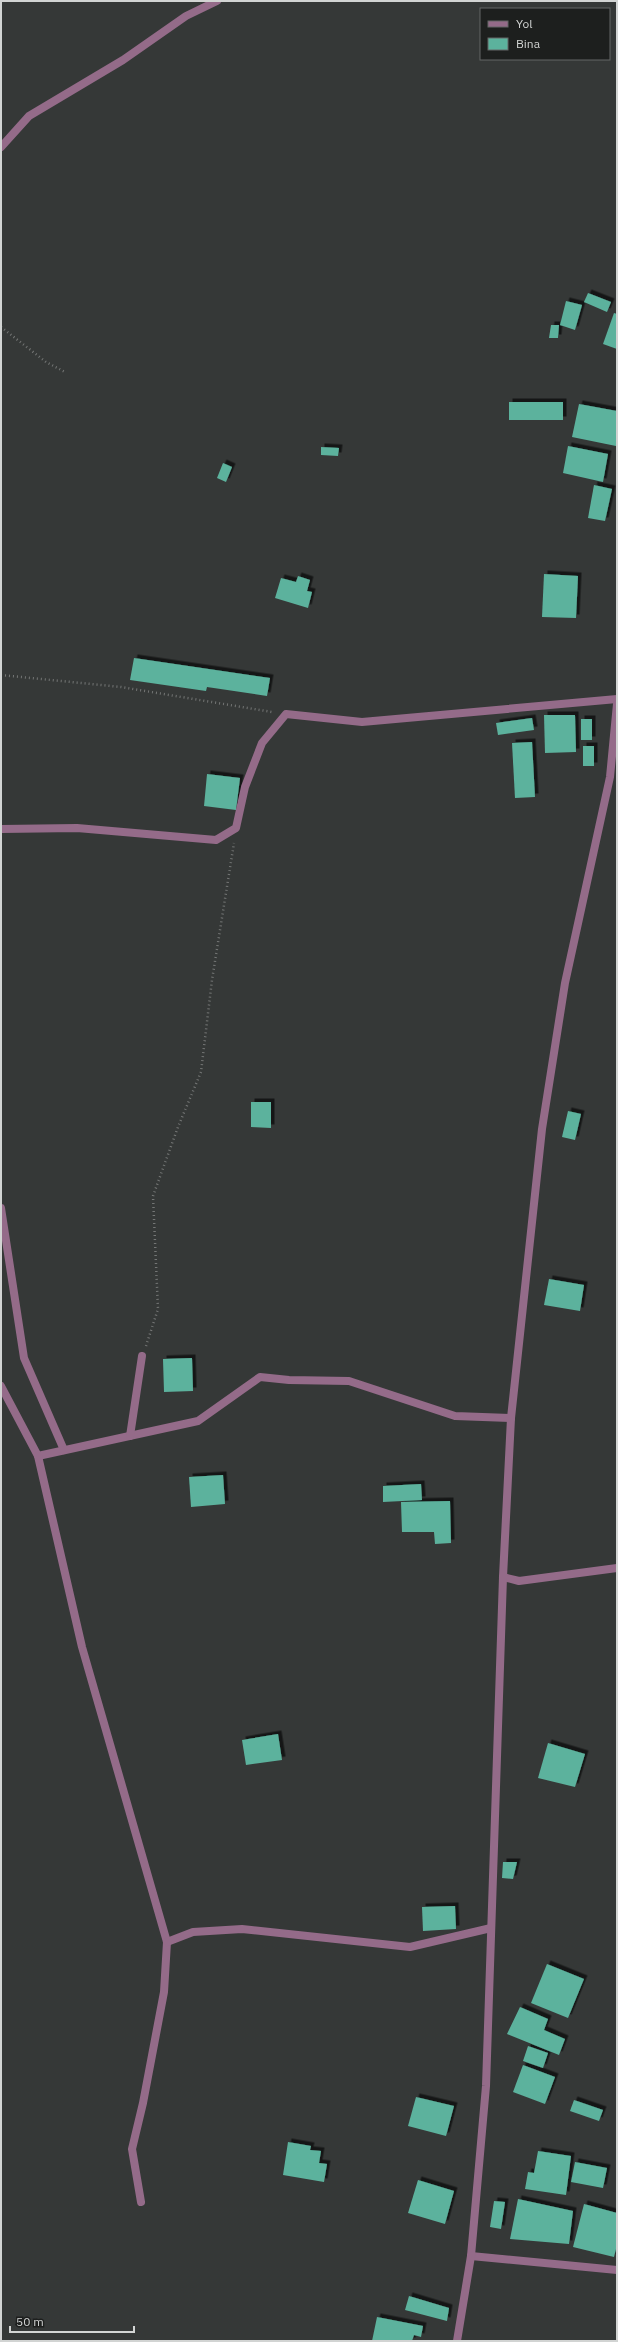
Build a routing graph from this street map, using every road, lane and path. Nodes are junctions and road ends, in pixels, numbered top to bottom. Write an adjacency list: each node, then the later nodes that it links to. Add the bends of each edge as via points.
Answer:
1 (217, 1): 2 (street, via 186,16 123,60 29,116)
2 (1, 147)
3 (1, 327): 4 (path, via 46,362)
4 (65, 372)
5 (1, 675): 8 (path, via 121,686)
6 (617, 699): 8 (street, via 362,722)
7 (617, 704): 14 (street, via 610,777 565,983 542,1128)
8 (286, 714): 9 (street, via 262,743 245,787)
9 (236, 828): 10 (street, via 216,840 77,828); 12 (path, via 212,980 201,1072 153,1196 158,1310)
10 (1, 829)
11 (1, 1208): 16 (street, via 24,1358)
12 (142, 1356): 15 (street)
13 (1, 1386): 17 (street)
14 (511, 1418): 15 (street, via 455,1416 349,1381 260,1377 198,1421); 19 (street)
15 (130, 1436): 16 (street)
16 (64, 1450): 17 (street)
17 (38, 1456): 21 (street, via 82,1647)
18 (617, 1568): 19 (street, via 520,1581)
19 (503, 1577): 20 (street)
20 (491, 1928): 21 (street, via 410,1947 242,1929 193,1932); 23 (street, via 486,2086)
21 (167, 1942): 22 (street, via 164,1992 132,2149)
22 (141, 2202)
23 (471, 2256): 24 (street); 25 (street)
24 (617, 2270)
25 (456, 2341)

